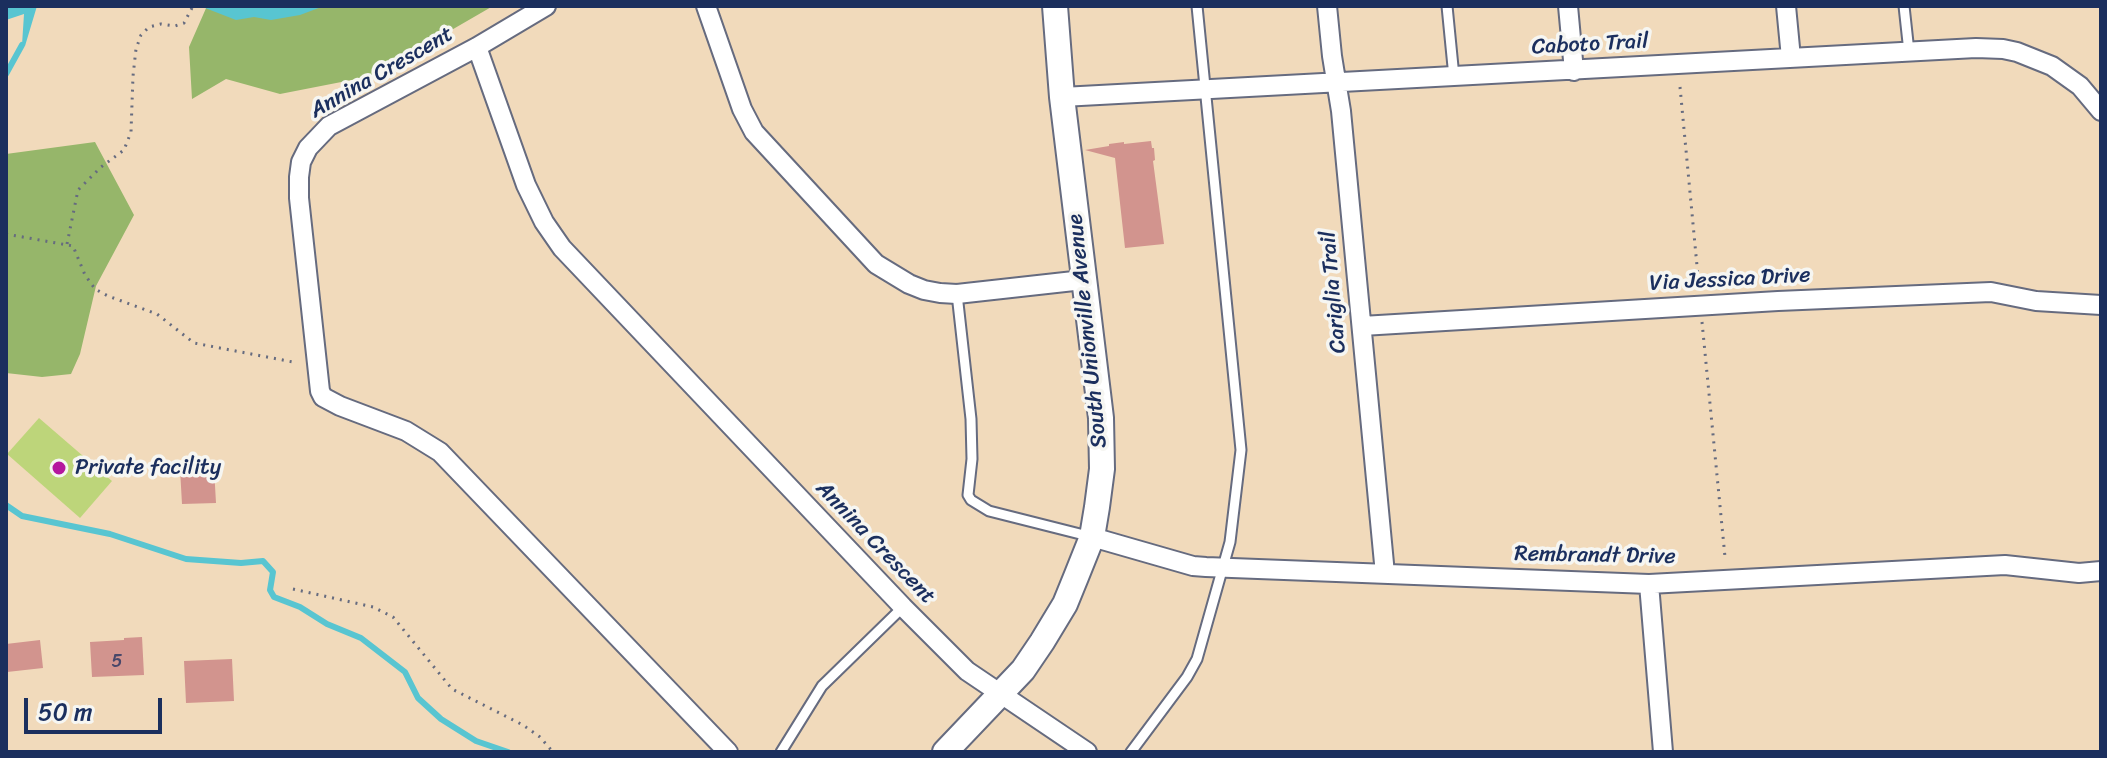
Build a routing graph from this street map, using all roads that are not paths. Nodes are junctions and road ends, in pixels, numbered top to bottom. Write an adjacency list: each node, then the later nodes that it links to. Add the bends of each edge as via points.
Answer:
1 (546, 6): 10 (street)
2 (706, 6): 20 (street, via 754,132 876,264 924,290)
3 (1055, 6): 17 (street, South Unionville Avenue)
4 (1197, 6): 16 (lane)
5 (1327, 6): 15 (street, Cariglia Trail)
6 (1447, 6): 14 (lane)
7 (1568, 6): 13 (street)
8 (1786, 6): 12 (street)
9 (1904, 6): 11 (lane)
10 (477, 47): 28 (street, Annina Crescent, via 526,185 562,248); 30 (street, Annina Crescent, via 329,126 301,162 299,198 320,391 340,406 406,431 440,452)
11 (1909, 52): 12 (street, Caboto Trail); 18 (street, Caboto Trail, via 1992,48 2034,57 2073,80)
12 (1791, 58): 13 (street, Caboto Trail)
13 (1574, 71): 14 (street, Caboto Trail)
14 (1454, 77): 15 (street, Caboto Trail)
15 (1336, 83): 16 (street, Caboto Trail); 22 (street, Cariglia Trail)
16 (1205, 91): 17 (street, Caboto Trail); 24 (lane, via 1241,450)
17 (1062, 97): 19 (street, South Unionville Avenue)
18 (2101, 111)
19 (1083, 280): 20 (street); 23 (street, South Unionville Avenue, via 1102,441)
20 (957, 294): 23 (lane, via 971,419 968,495 989,511)
21 (2101, 305): 22 (street, Via Jessica Drive, via 1991,292)
22 (1362, 326): 26 (street, Cariglia Trail)
23 (1092, 537): 24 (street, Rembrandt Drive, via 1193,566); 29 (street, South Unionville Avenue, via 1053,625)
24 (1223, 568): 26 (street, Rembrandt Drive); 34 (lane, via 1194,667)
25 (2101, 571): 27 (street, Rembrandt Drive, via 2005,565)
26 (1385, 574): 27 (street, Rembrandt Drive)
27 (1649, 584): 35 (street)
28 (903, 607): 29 (street, Annina Crescent, via 967,671); 31 (lane, via 822,686)
29 (1000, 694): 32 (street, South Unionville Avenue); 33 (street, Annina Crescent)
30 (728, 752)
31 (781, 752)
32 (945, 752)
33 (1087, 752)
34 (1131, 752)
35 (1663, 752)

